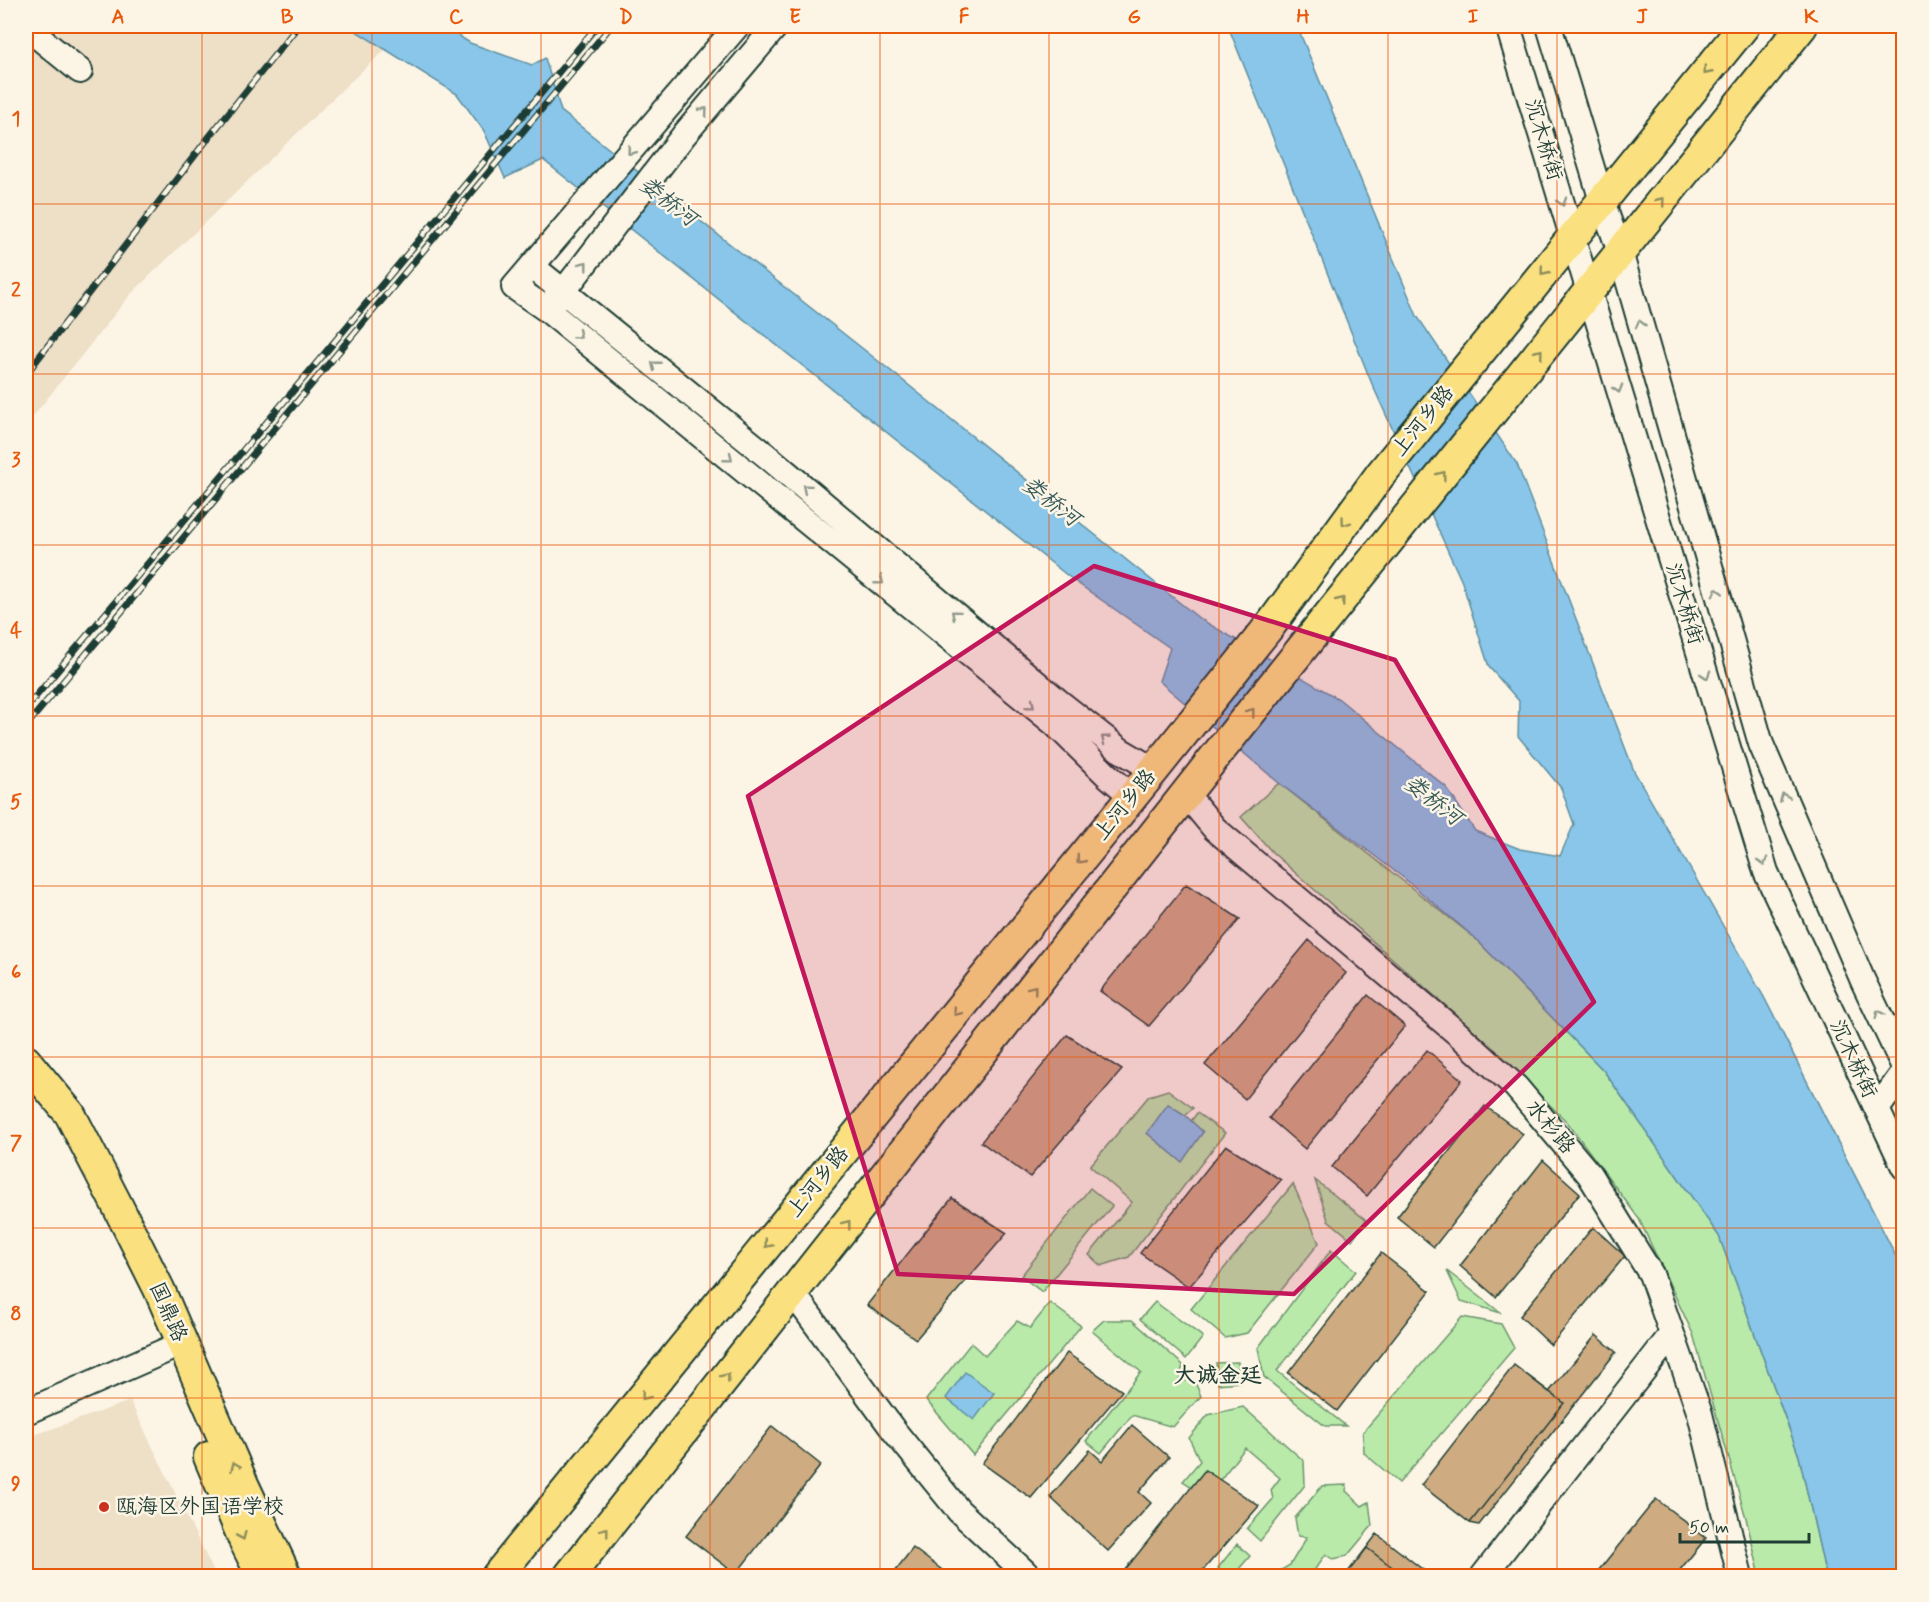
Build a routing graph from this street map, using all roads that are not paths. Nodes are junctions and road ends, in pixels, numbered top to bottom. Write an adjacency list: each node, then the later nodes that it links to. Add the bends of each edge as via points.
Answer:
1 (737, 26): 12 (street, one-way to 12)
2 (776, 26): 13 (street, one-way to 2, via 684,135)
3 (1508, 26): 10 (street, 沉木桥街, one-way to 10)
4 (1549, 26): 9 (street, 沉木桥街)
5 (1744, 26): 9 (main road, 上河乡路, one-way to 9)
6 (1802, 26): 11 (main road, 上河乡路, one-way to 6)
7 (26, 27): 8 (street)
8 (80, 71)
9 (1602, 201): 10 (main road, 上河乡路); 11 (street, 沉木桥街)
10 (1572, 237): 14 (street, 沉木桥街); 16 (main road, 上河乡路, one-way to 16, via 1380,475 1272,622)
11 (1620, 252): 14 (main road, 上河乡路); 20 (street, 沉木桥街, one-way to 11, via 1761,744)
12 (533, 267): 13 (street); 15 (street, via 514,287)
13 (563, 292): 15 (street); 16 (street, one-way to 13, via 1120,750 1059,702 768,457)
14 (1588, 292): 17 (main road, 上河乡路, one-way to 14); 23 (street, 沉木桥街, one-way to 23, via 1766,872)
15 (546, 309): 18 (street, one-way to 18, via 1055,724)
16 (1154, 770): 18 (main road, 上河乡路)
17 (1186, 794): 25 (main road, 上河乡路, one-way to 17); 26 (street, 水杉路, via 1215,830 1516,1087 1589,1174 1651,1274)
18 (1132, 796): 31 (main road, 上河乡路, one-way to 31)
19 (26, 1061): 30 (main road, 国鼎路, one-way to 19, via 159,1289 116,1203 70,1114)
20 (1904, 1067)
21 (1904, 1072): 23 (street)
22 (26, 1088): 27 (main road, 国鼎路, via 56,1123 124,1250)
23 (1877, 1109): 24 (street, 沉木桥街)
24 (1904, 1167)
25 (793, 1293): 32 (main road, 上河乡路, one-way to 25); 33 (street, via 958,1511)
26 (1672, 1334): 34 (street); 35 (street, 水杉路, via 1700,1414)
27 (167, 1350): 28 (street); 29 (main road, 国鼎路, one-way to 29)
28 (26, 1412)
29 (262, 1576)
30 (286, 1576)
31 (496, 1576)
32 (569, 1576)
33 (1029, 1576)
34 (1484, 1576)
35 (1740, 1576)

